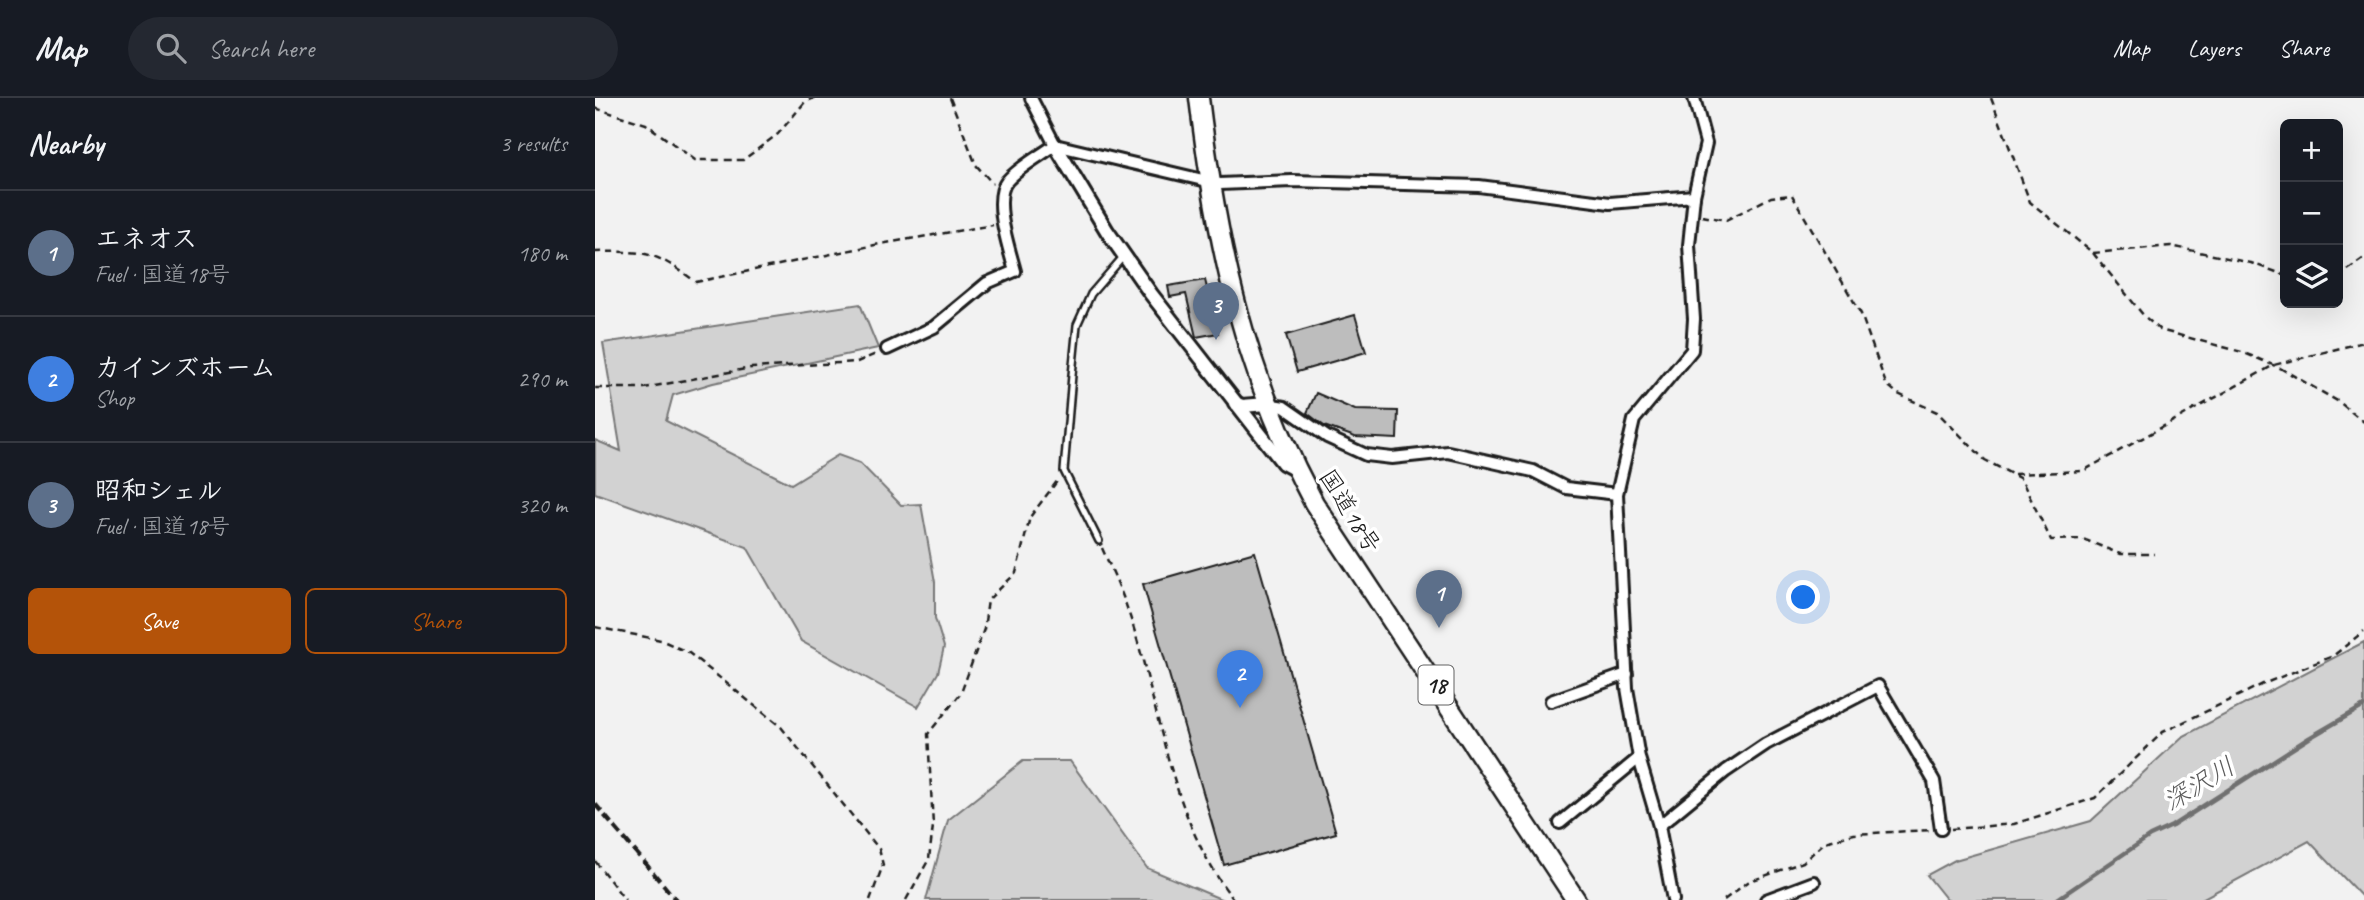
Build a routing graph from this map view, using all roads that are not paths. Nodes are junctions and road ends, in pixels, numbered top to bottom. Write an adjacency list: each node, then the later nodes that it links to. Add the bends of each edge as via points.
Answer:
1 (1031, 98): 4 (street)
2 (1199, 98): 5 (highway, 国道18号 / 18)
3 (1694, 98): 6 (street, via 1706,144)
4 (1055, 145): 5 (street); 7 (street); 8 (street, via 1008,179 1000,191 1014,271 987,283 935,327)
5 (1210, 183): 6 (street, via 1479,186 1611,203); 10 (highway, 国道18号 / 18, via 1229,287)
6 (1694, 196): 12 (street, via 1689,245 1692,349 1634,421)
7 (1124, 256): 9 (street); 13 (lane, via 1091,293 1077,325 1065,471)
8 (887, 349)
9 (1235, 403): 10 (street); 11 (street, via 1283,463)
10 (1267, 404): 11 (highway, 国道18号 / 18); 12 (street, via 1284,407 1327,437 1366,455 1392,458 1448,452 1533,471 1566,488)
11 (1296, 470): 21 (highway, 国道18号 / 18)
12 (1617, 494): 14 (street)
13 (1099, 541)
14 (1627, 674): 15 (street); 16 (street)
15 (1551, 701)
16 (1639, 758): 17 (street); 18 (street)
17 (1560, 822)
18 (1659, 826): 19 (street, via 1756,751 1878,686 1934,781); 22 (street)
19 (1941, 829)
20 (1815, 882): 23 (street)
21 (1576, 900)
22 (1673, 900)
23 (1766, 900)

